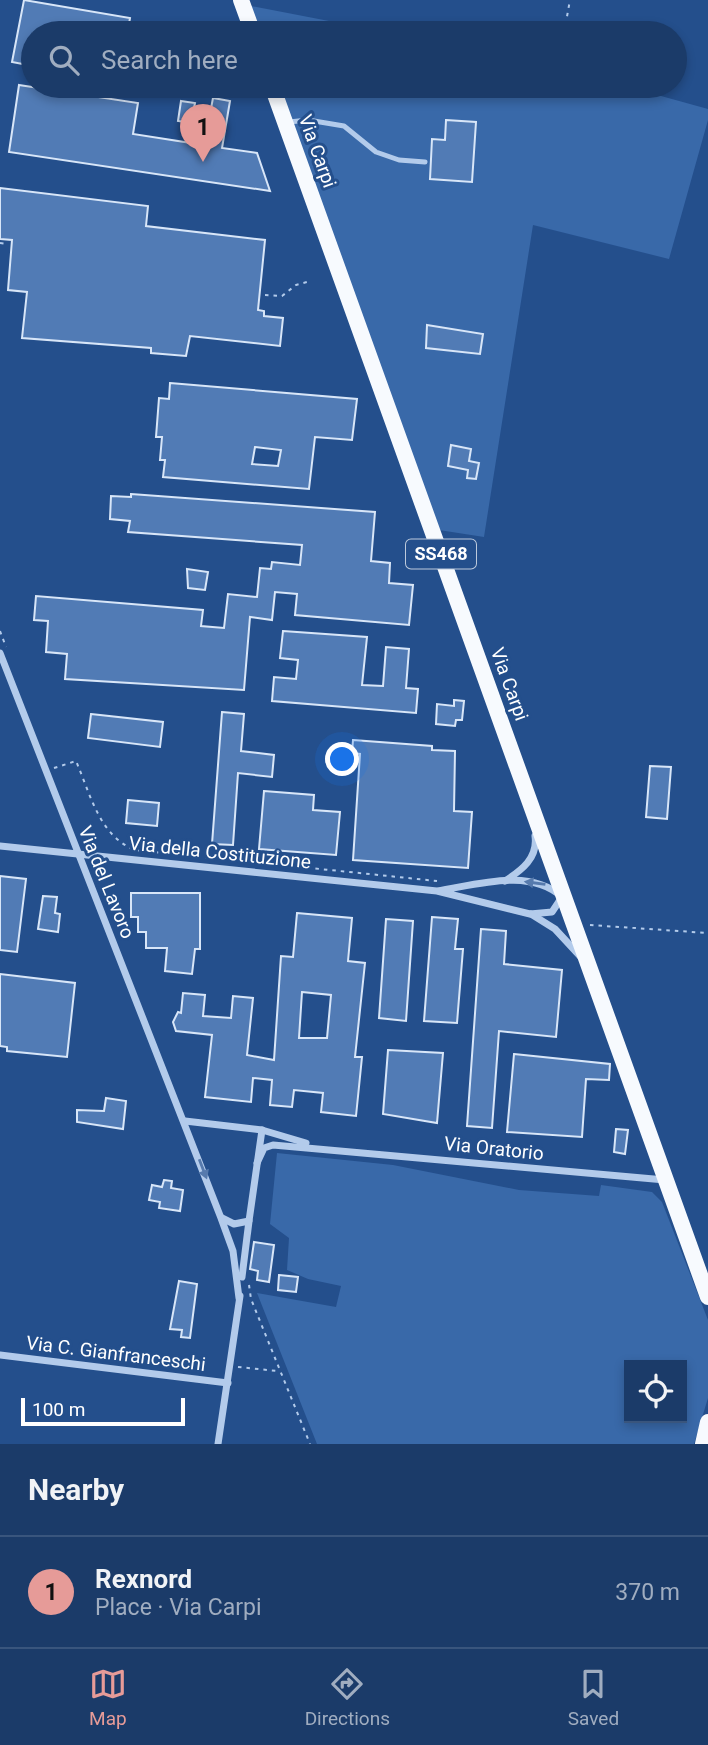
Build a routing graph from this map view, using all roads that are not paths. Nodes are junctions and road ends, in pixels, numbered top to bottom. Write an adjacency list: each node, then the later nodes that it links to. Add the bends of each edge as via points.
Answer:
1 (241, 0): 2 (main road)
2 (249, 21)
3 (276, 98): 4 (main road, Via Carpi / SS468)
4 (285, 123): 5 (lane, via 308,120 344,126 376,152); 7 (main road, Via Carpi / SS468)
5 (425, 162)
6 (0, 653): 9 (street, Via del Lavoro)
7 (531, 807): 10 (street, via 535,852); 12 (main road, Via Carpi / SS468)
8 (0, 846): 9 (street, Via della Costituzione)
9 (79, 853): 11 (street, Via della Costituzione); 15 (street, Via del Lavoro)
10 (505, 881): 11 (street, Via della Costituzione); 12 (street, Via della Costituzione, one-way to 10, via 543,883)
11 (437, 891): 13 (street, Via della Costituzione)
12 (562, 897): 13 (street, via 552,912); 14 (main road, Via Carpi / SS468)
13 (530, 914): 14 (street, Via della Costituzione, via 555,929)
14 (587, 967): 19 (main road, Via Carpi / SS468)
15 (185, 1121): 16 (street, Via Oratorio); 20 (street, one-way to 20)
16 (262, 1130): 17 (street, Via Oratorio); 18 (street)
17 (320, 1147): 18 (street, Via Oratorio, via 273,1144 264,1148); 19 (street, Via Oratorio)
18 (257, 1163): 21 (street)
19 (665, 1180): 22 (main road, Via Carpi / SS468)
20 (221, 1218): 21 (street, via 234,1224); 23 (street, via 233,1251)
21 (249, 1221): 23 (street)
22 (708, 1297)
23 (239, 1298): 25 (street)
24 (0, 1355): 25 (street, Via C. Gianfranceschi)
25 (229, 1383): 27 (street)
26 (708, 1422): 28 (main road)
27 (218, 1444)
28 (703, 1444)

